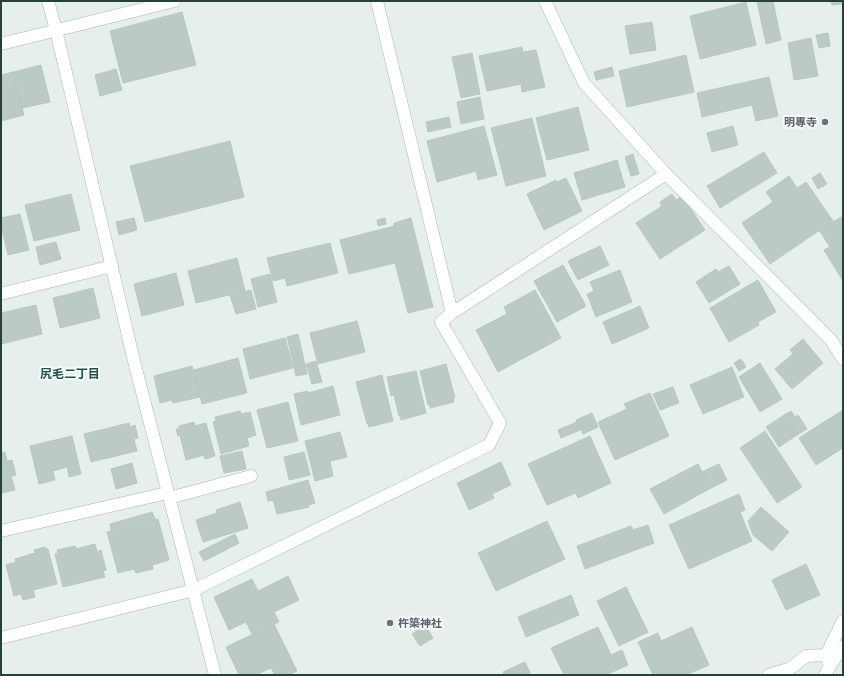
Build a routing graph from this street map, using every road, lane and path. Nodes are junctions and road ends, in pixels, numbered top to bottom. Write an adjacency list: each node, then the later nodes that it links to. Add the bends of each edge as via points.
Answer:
1 (48, 1): 5 (street)
2 (174, 1): 5 (street)
3 (377, 1): 10 (street)
4 (546, 1): 7 (street, via 584,83)
5 (56, 30): 6 (street); 8 (street)
6 (1, 44)
7 (666, 174): 10 (street); 11 (street, via 831,340)
8 (112, 266): 9 (street); 13 (street)
9 (1, 294)
10 (452, 313): 15 (street, via 441,322 500,423 489,445)
11 (843, 359)
12 (251, 476): 13 (street)
13 (168, 496): 14 (street); 15 (street)
14 (1, 531)
15 (194, 590): 17 (street); 20 (street)
16 (843, 621): 19 (street)
17 (1, 638)
18 (843, 646): 19 (street)
19 (827, 665): 21 (street, via 806,656 791,668)
20 (215, 675)
21 (769, 675)

